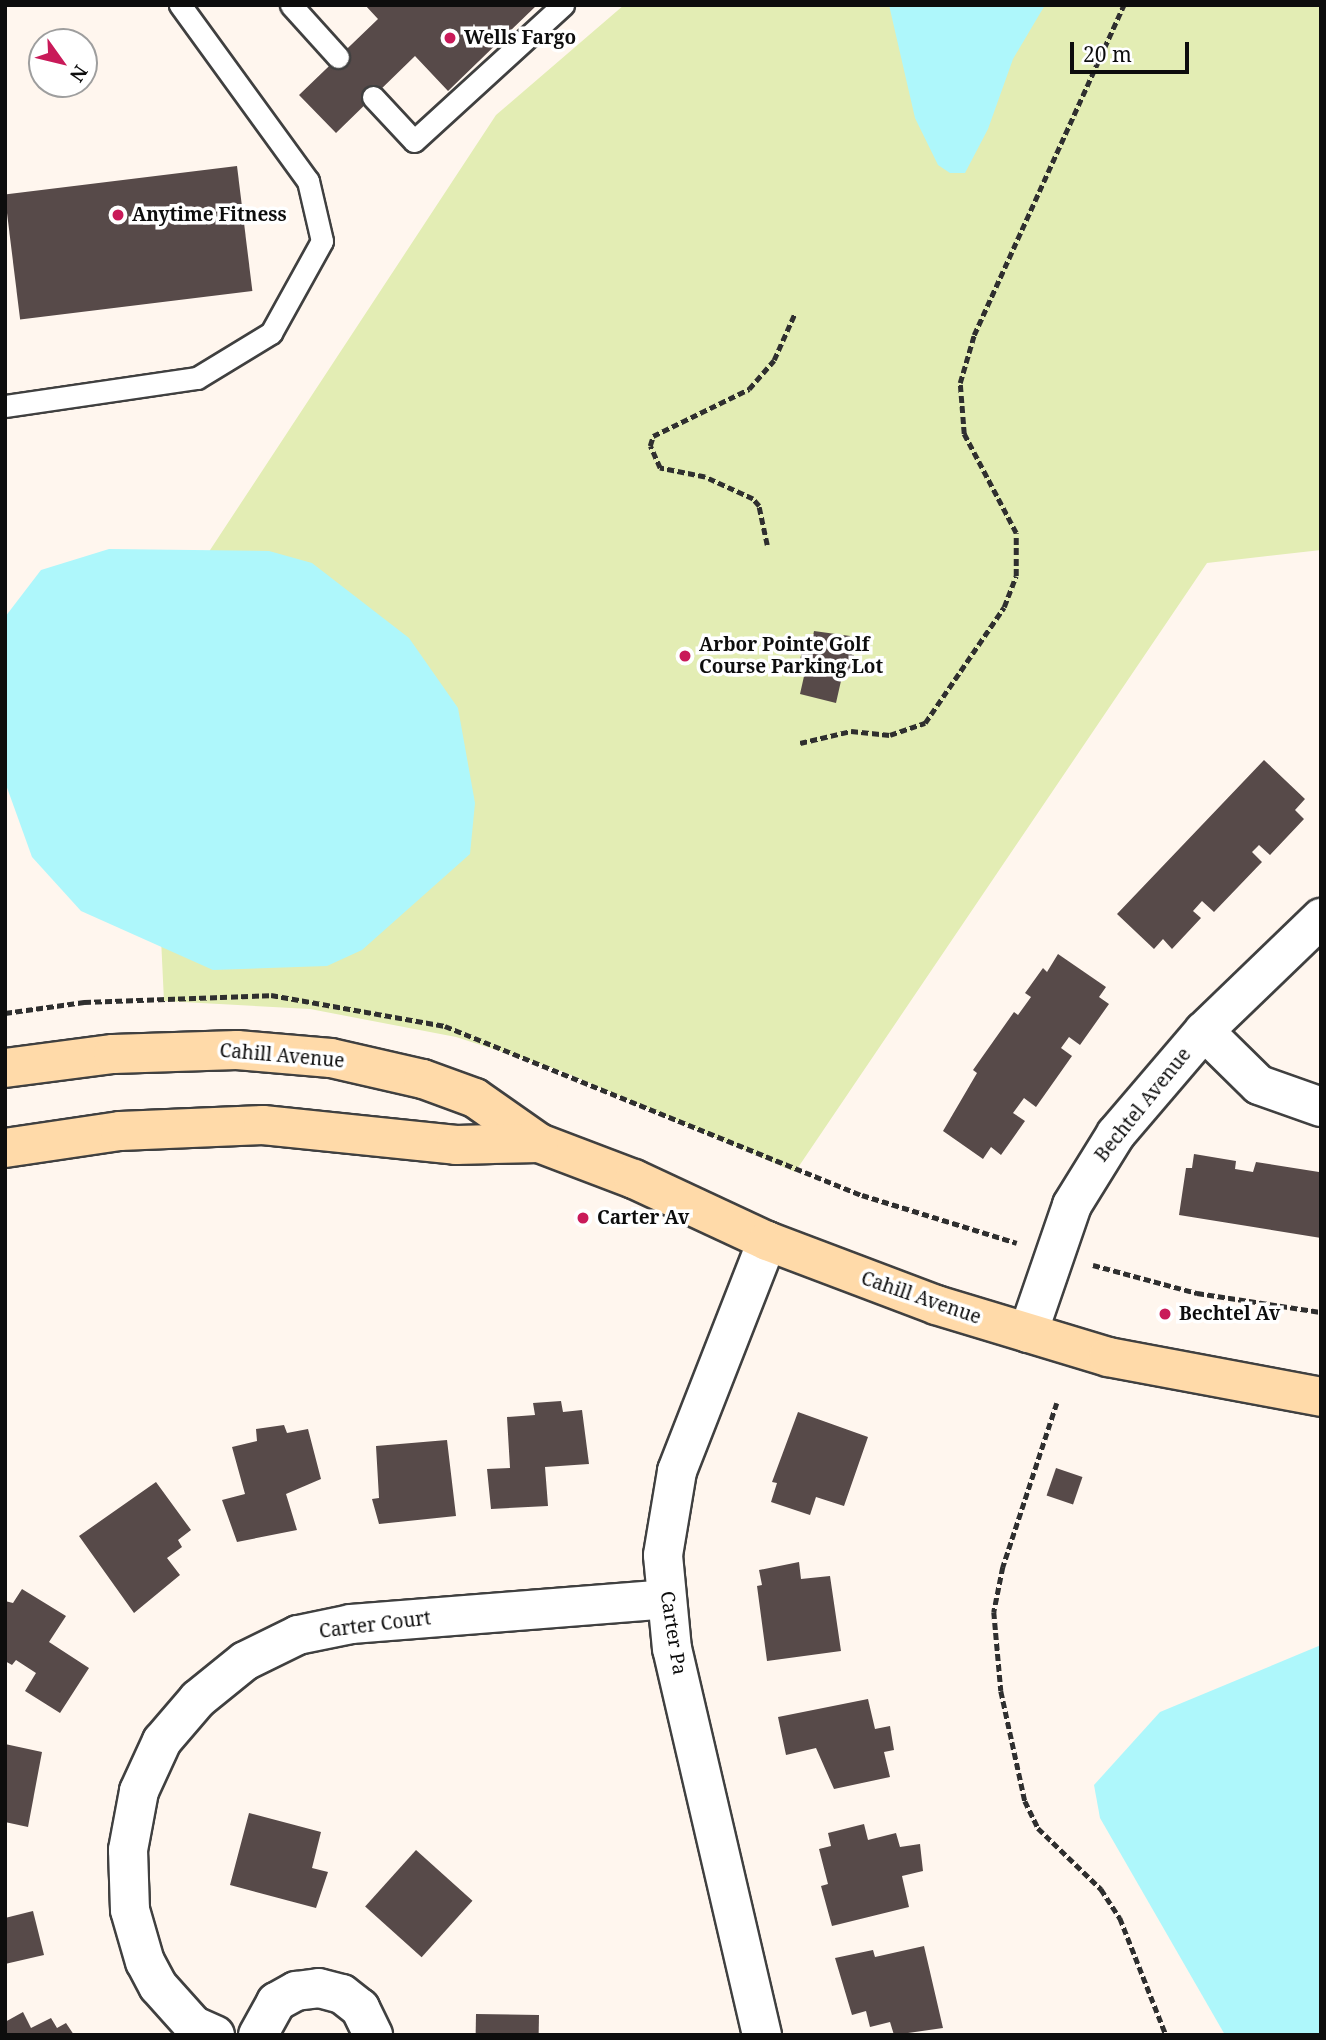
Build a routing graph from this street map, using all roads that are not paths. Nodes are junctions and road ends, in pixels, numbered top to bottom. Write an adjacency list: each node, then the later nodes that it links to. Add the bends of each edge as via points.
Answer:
1 (291, 5): 4 (lane)
2 (563, 5): 5 (lane, via 414,141)
3 (188, 8): 6 (lane, via 308,181 322,241 271,333 197,378)
4 (338, 57)
5 (373, 97)
6 (5, 406)
7 (1321, 918): 8 (street, Bechtel Avenue)
8 (1204, 1031): 10 (street, via 1259,1084); 14 (street, Bechtel Avenue, via 1089,1172 1052,1254)
9 (5, 1068): 11 (street, Cahill Avenue, via 162,1051 299,1054 364,1064 462,1093 506,1116)
10 (1321, 1107)
11 (539, 1143): 12 (street, Cahill Avenue, via 456,1145 263,1125 120,1131); 13 (street, Cahill Avenue, via 634,1179)
12 (5, 1149)
13 (767, 1241): 14 (street, Cahill Avenue, via 936,1306); 16 (street, Carter Pa, via 677,1471 663,1555)
14 (1028, 1333): 15 (street, Cahill Avenue, via 1187,1374)
15 (1321, 1397)
16 (666, 1599): 17 (street, Carter Court, via 351,1625 298,1635 245,1661 198,1699 162,1741 139,1791 128,1850 130,1910 145,1962 158,1986 193,2025); 20 (street, Carter Pa, via 672,1649)
17 (215, 2035)
18 (258, 2035): 19 (street, via 276,2003 296,1991 319,1988 342,1994 360,2008)
19 (373, 2035)
20 (762, 2035)

